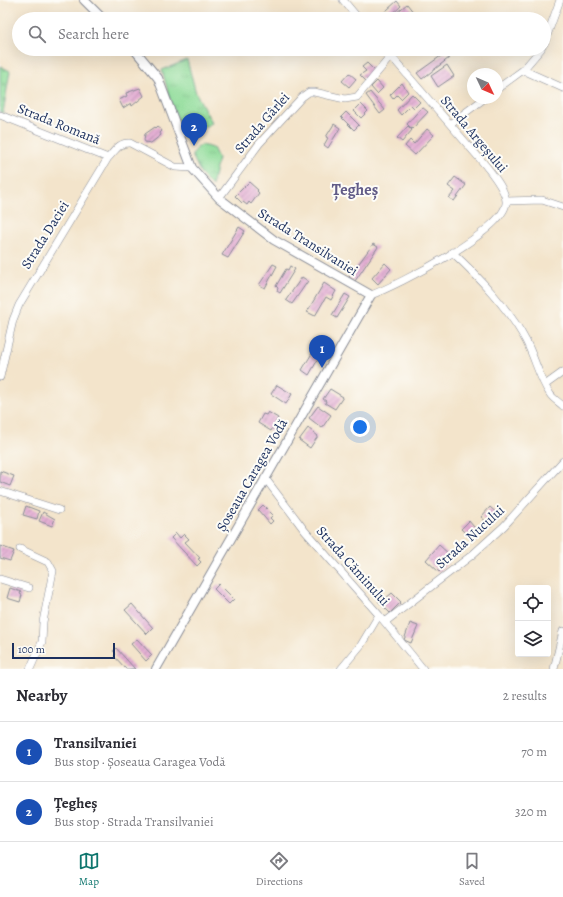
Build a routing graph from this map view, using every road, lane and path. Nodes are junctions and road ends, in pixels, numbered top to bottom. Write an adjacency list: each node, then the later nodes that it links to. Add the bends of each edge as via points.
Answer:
1 (84, 0): 4 (street)
2 (344, 0): 5 (street)
3 (560, 0): 6 (street)
4 (96, 12)
5 (354, 12)
6 (551, 25)
7 (140, 56): 17 (street, Strada Transilvaniei, via 158,78)
8 (391, 56): 15 (street, Strada Argeșului); 18 (street, Strada Gârlei, via 357,97 345,99 314,92 302,97 259,144)
9 (535, 56): 10 (street)
10 (523, 70): 11 (street); 12 (street)
11 (503, 85)
12 (563, 88)
13 (477, 104): 15 (street)
14 (0, 115): 16 (street, Strada Romană)
15 (450, 124): 19 (street, Strada Argeșului, via 486,166)
16 (108, 158): 17 (street, Strada Daciei, via 124,142 175,167); 24 (street, Strada Daciei, via 19,305)
17 (192, 168): 18 (street, Strada Transilvaniei)
18 (219, 198): 22 (street, Strada Transilvaniei, via 274,240)
19 (506, 201): 20 (street, via 542,200); 21 (street, via 505,210 490,227)
20 (563, 206)
21 (452, 252): 22 (street, via 394,286); 25 (street, via 482,282 520,331)
22 (371, 295): 28 (street, Șoseaua Caragea Vodă)
23 (563, 372): 25 (street)
24 (0, 377)
25 (545, 385): 26 (street, via 550,395)
26 (563, 406)
27 (563, 461): 35 (street, Strada Nucului, via 504,526 472,555)
28 (265, 478): 34 (street, Strada Căminului, via 305,531); 38 (street, Șoseaua Caragea Vodă)
29 (0, 491): 30 (street)
30 (59, 510)
31 (20, 549): 37 (street, via 48,562 53,571 43,622 42,642)
32 (0, 579): 33 (street)
33 (29, 588)
34 (380, 615): 35 (street, Strada Căminului); 39 (street, via 361,645)
35 (385, 622): 40 (street, Strada Căminului)
36 (563, 630): 41 (street)
37 (30, 669)
38 (156, 669)
39 (341, 669)
40 (423, 669)
41 (554, 669)

